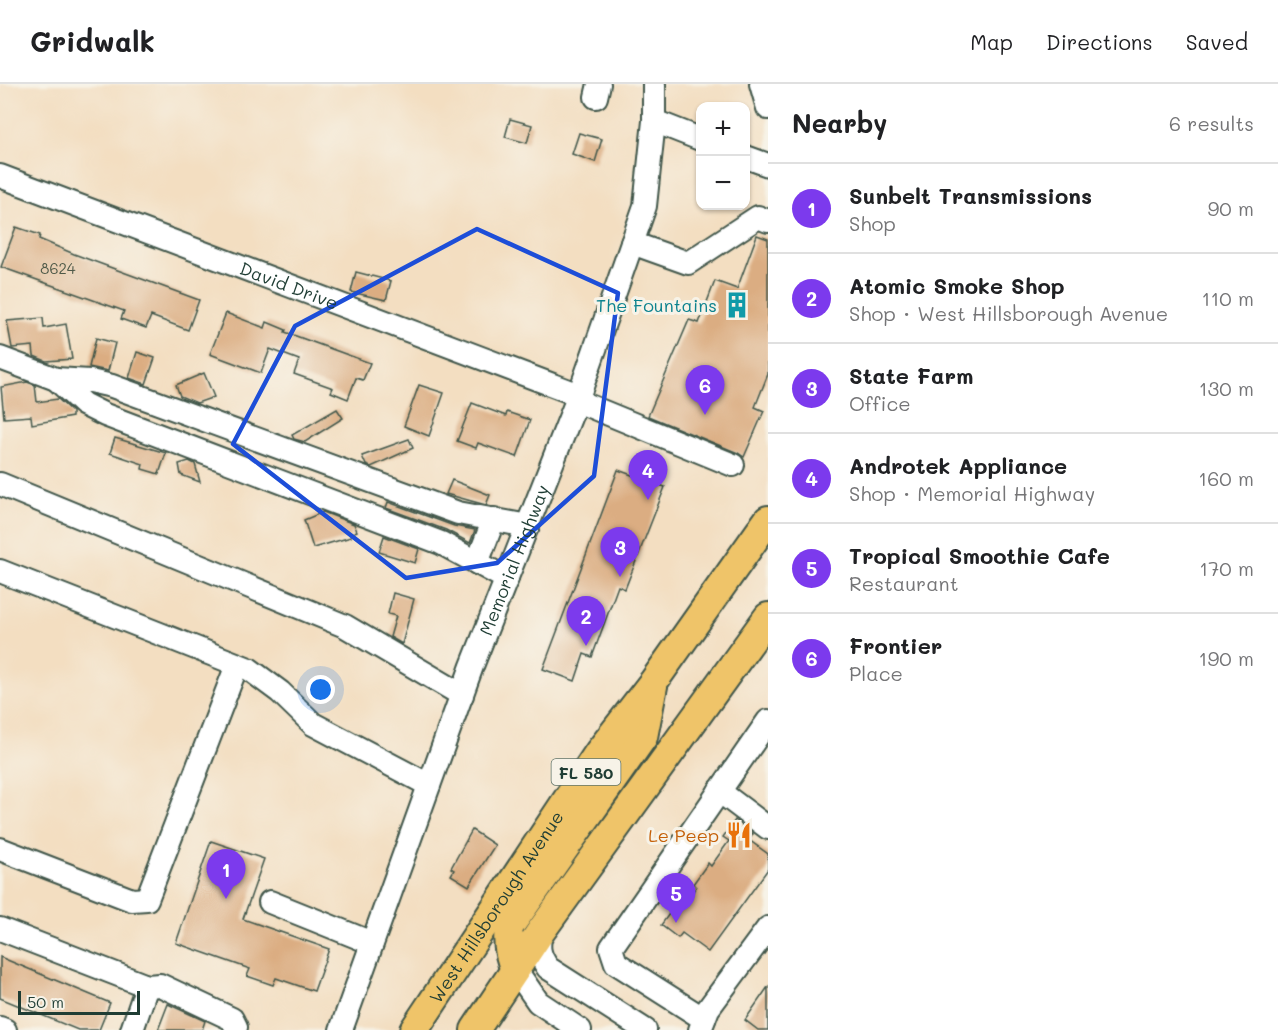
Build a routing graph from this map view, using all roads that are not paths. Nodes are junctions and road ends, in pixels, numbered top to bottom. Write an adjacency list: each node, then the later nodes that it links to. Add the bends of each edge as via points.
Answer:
1 (654, 84): 4 (street, Memorial Highway)
2 (761, 84): 3 (street)
3 (768, 108)
4 (654, 121): 5 (street); 10 (street, Memorial Highway, via 645,206)
5 (696, 137)
6 (750, 158): 7 (street)
7 (768, 165)
8 (0, 176): 13 (street, David Drive)
9 (768, 221): 10 (street, via 758,217 688,263)
10 (632, 243): 13 (street, Memorial Highway)
11 (0, 357): 12 (street)
12 (56, 379): 14 (street, via 112,386); 15 (street, via 83,404)
13 (578, 398): 17 (street, David Drive); 22 (street, Memorial Highway)
14 (162, 404): 15 (street); 16 (street)
15 (150, 432): 19 (street)
16 (310, 458): 19 (street); 20 (street, via 458,513)
17 (733, 465)
18 (0, 484): 29 (street, via 345,626)
19 (298, 488): 23 (street, via 441,543)
20 (494, 519): 22 (street); 23 (street)
21 (768, 520): 28 (main road, West Hillsborough Avenue / FL 580)
22 (528, 526): 25 (street, Memorial Highway)
23 (477, 563): 25 (street)
24 (0, 571): 27 (street)
25 (507, 579): 29 (street, Memorial Highway)
26 (768, 617): 38 (main road, FL 580)
27 (237, 664): 31 (street, via 280,692 313,724); 34 (street, via 147,899 132,900)
28 (654, 681): 40 (main road, via 643,737 509,927 507,941); 48 (main road, West Hillsborough Avenue / FL 580, via 599,752)
29 (462, 695): 31 (street, Memorial Highway)
30 (768, 721): 32 (street)
31 (429, 785): 39 (street, Memorial Highway)
32 (719, 791): 33 (street); 42 (street, via 610,948 616,963)
33 (768, 828)
34 (0, 849)
35 (270, 902): 39 (street)
36 (768, 928): 42 (street, via 708,1009)
37 (0, 929): 41 (street)
38 (541, 931): 40 (main road, FL 580); 51 (street, via 538,947 548,968)
39 (372, 943): 47 (street, Memorial Highway)
40 (515, 969): 49 (main road, FL 580); 50 (street, via 538,1002)
41 (147, 986): 44 (street, via 160,985 232,1019); 46 (street)
42 (702, 1025)
43 (0, 1028): 45 (street)
44 (238, 1029)
45 (5, 1030)
46 (132, 1030)
47 (341, 1030)
48 (414, 1030)
49 (475, 1030)
50 (580, 1030)
51 (645, 1030)

